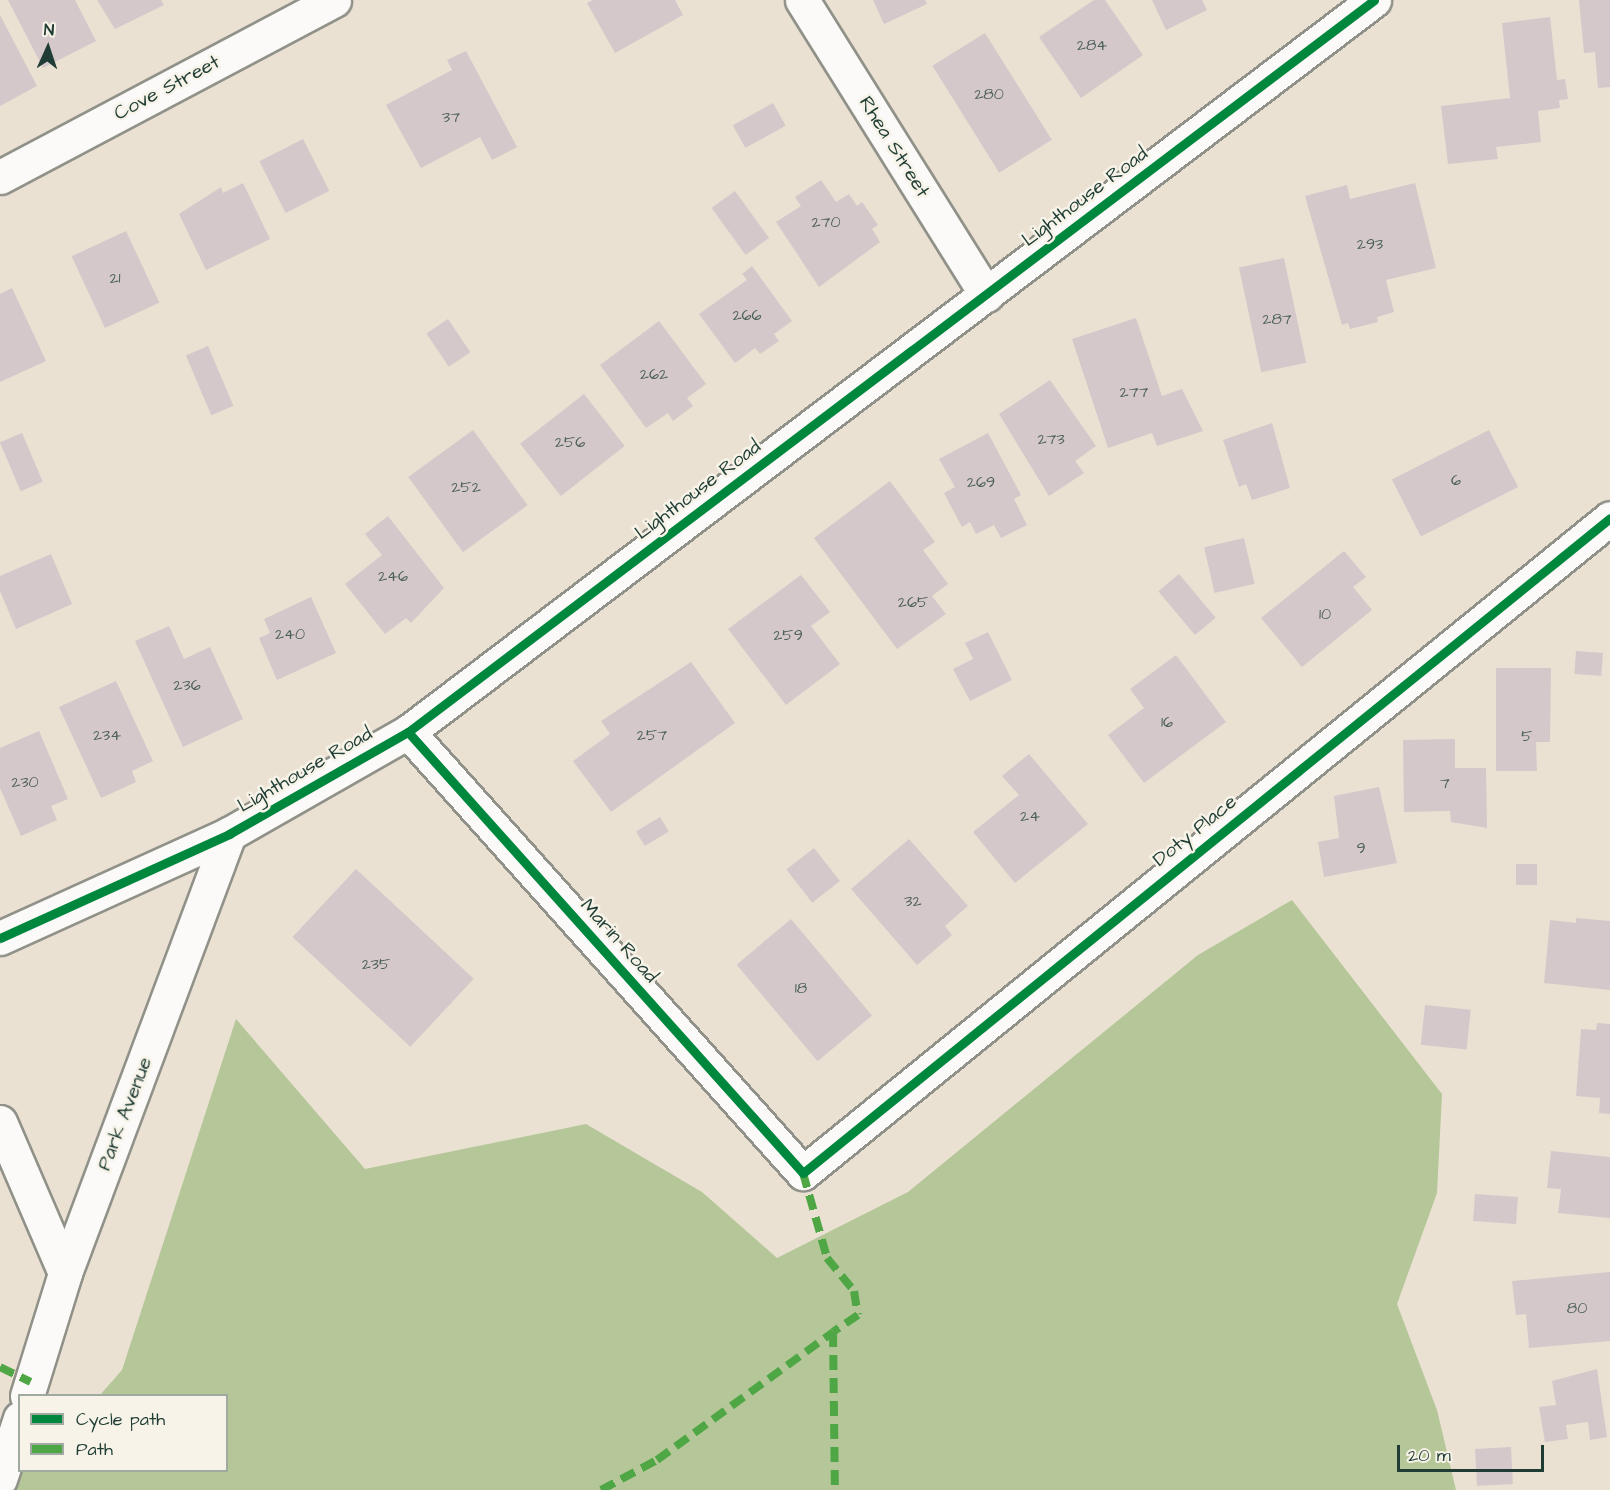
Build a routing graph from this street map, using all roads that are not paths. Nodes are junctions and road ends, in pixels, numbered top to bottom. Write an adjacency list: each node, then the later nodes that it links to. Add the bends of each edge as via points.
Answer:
1 (334, 0): 4 (street, Cove Street)
2 (802, 0): 5 (street, Rhea Street)
3 (1374, 0): 5 (street, Lighthouse Road)
4 (0, 177)
5 (986, 294): 7 (street, Lighthouse Road)
6 (1610, 518): 11 (street, Doty Place)
7 (408, 732): 8 (street, Lighthouse Road); 11 (street, Marin Road)
8 (229, 834): 9 (street, Lighthouse Road); 12 (street, Park Avenue)
9 (0, 938)
10 (0, 1122): 12 (street)
11 (803, 1173)
12 (65, 1273): 13 (street, Park Avenue)
13 (27, 1394)
14 (18, 1424): 15 (street)
15 (0, 1479)

